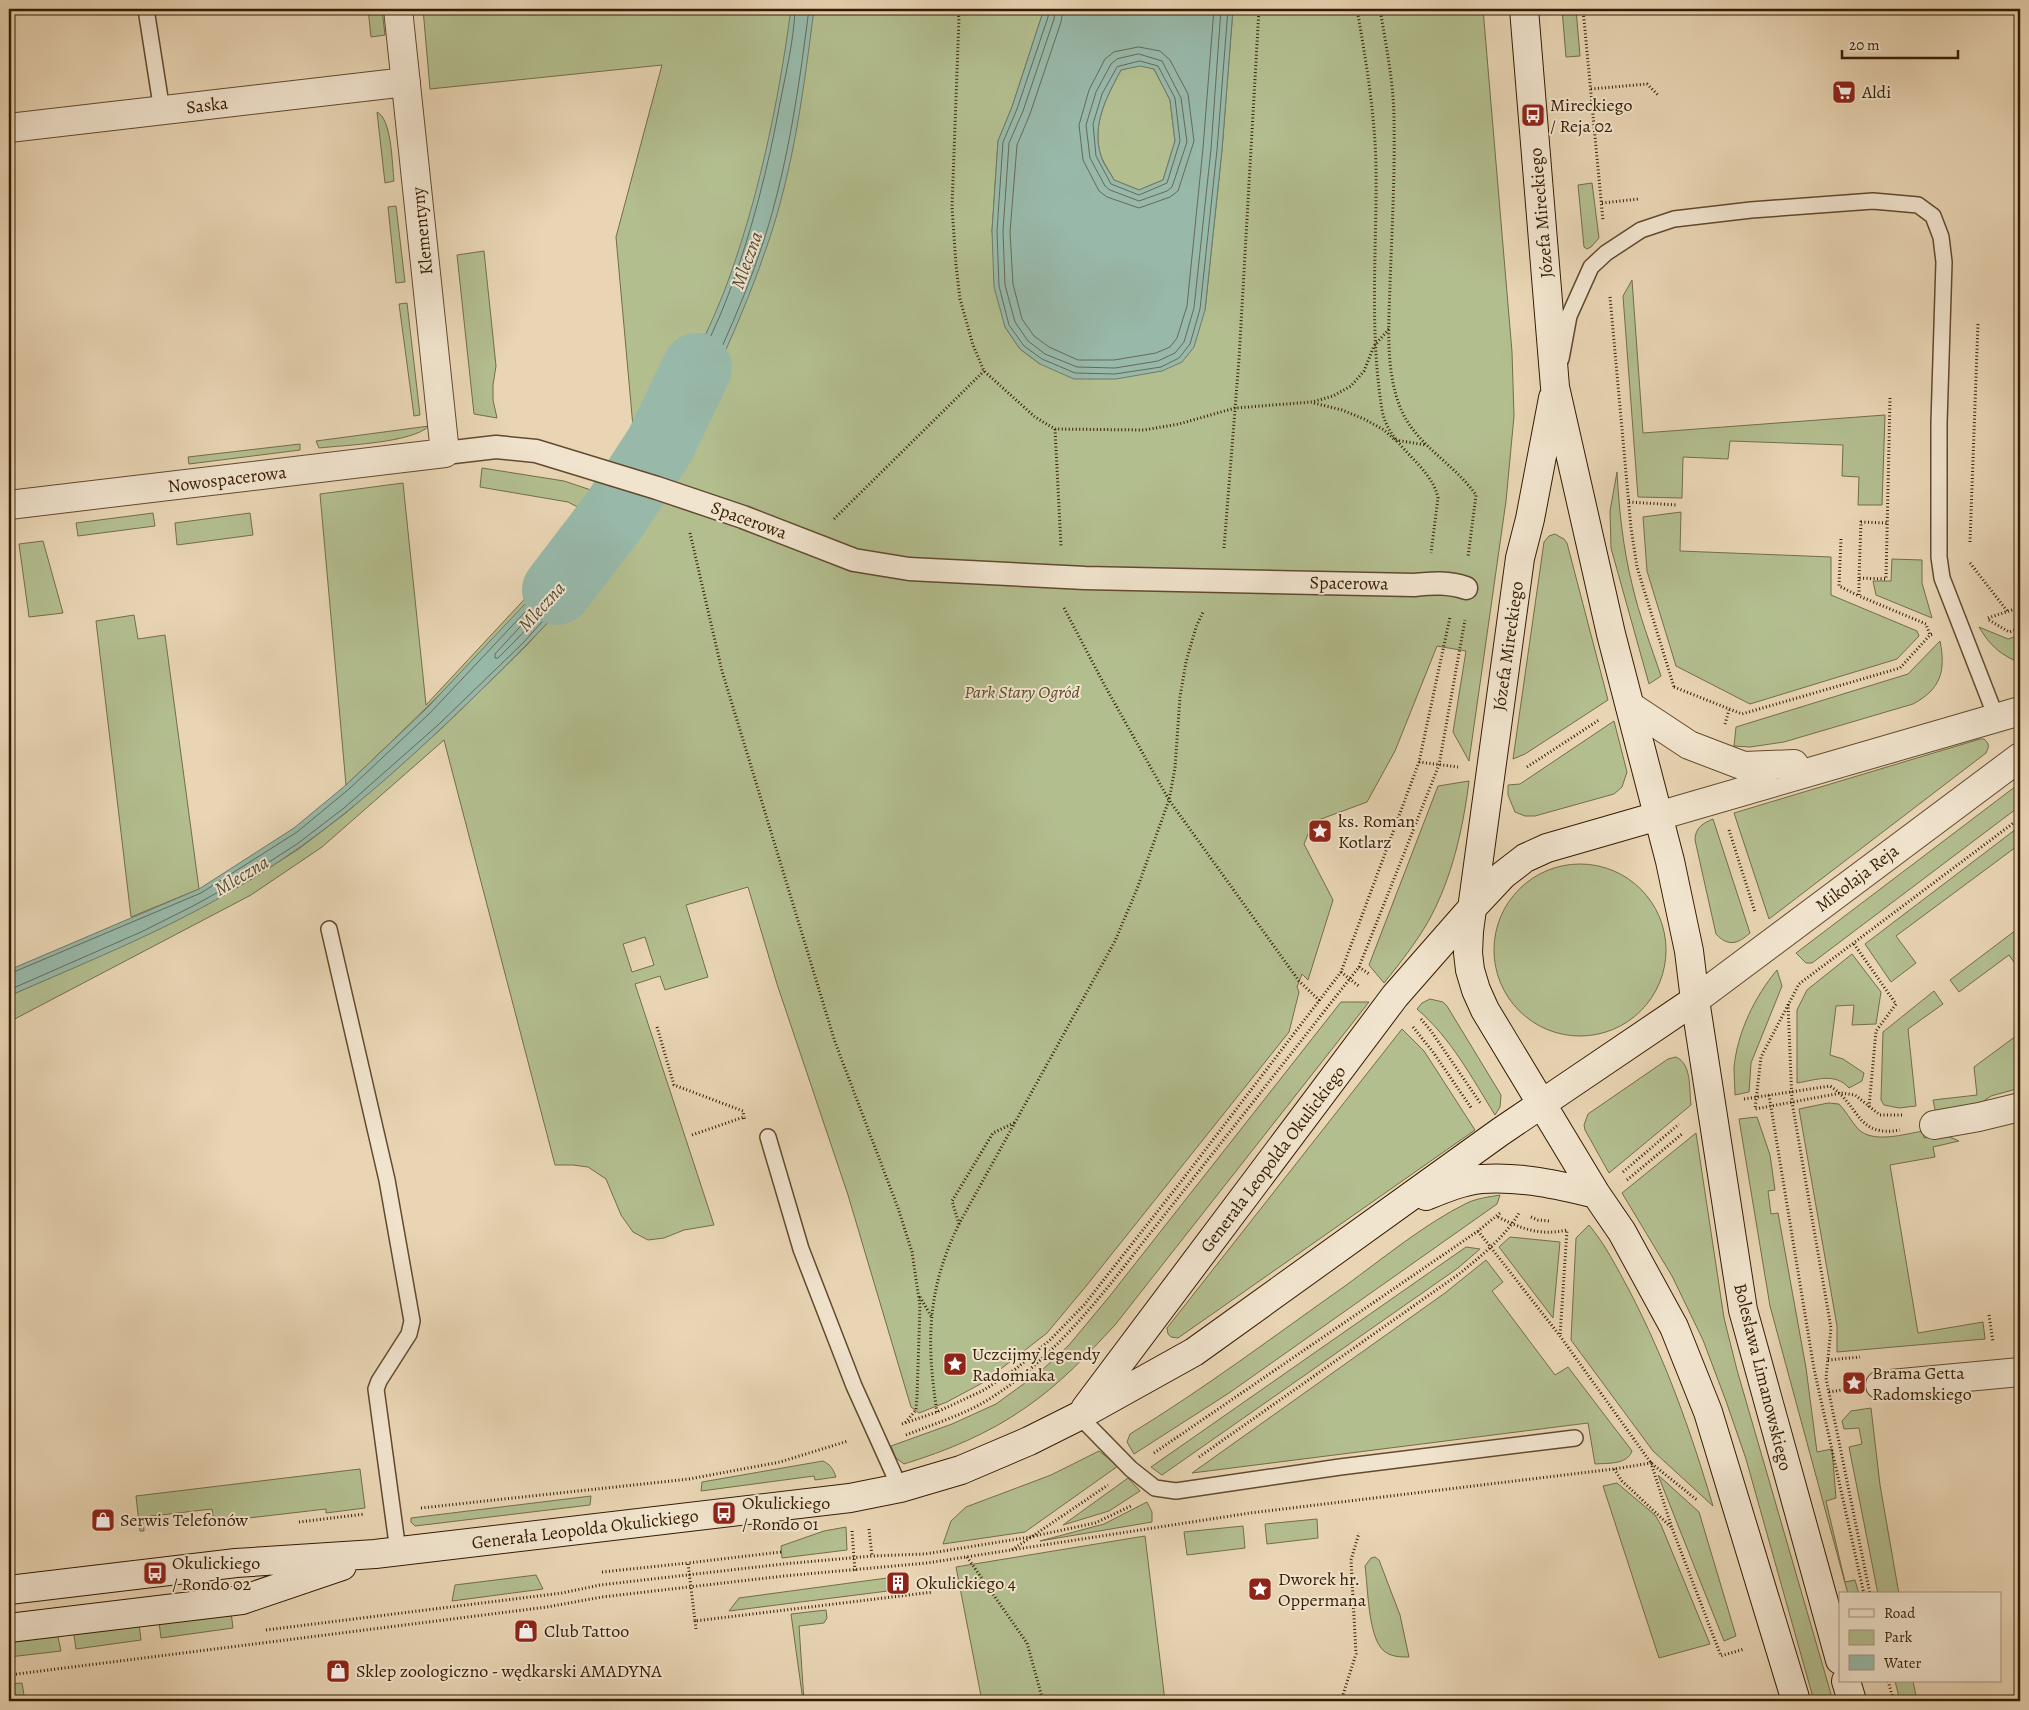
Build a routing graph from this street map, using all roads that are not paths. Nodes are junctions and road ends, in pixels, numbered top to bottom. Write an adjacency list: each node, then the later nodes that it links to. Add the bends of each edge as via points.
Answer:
1 (146, 9): 5 (lane)
2 (398, 9): 4 (main road, Klementyny)
3 (1524, 9): 7 (main road, Józefa Mireckiego)
4 (406, 82): 5 (main road, Saska); 8 (main road, Klementyny)
5 (162, 110): 6 (main road, Saska)
6 (9, 128)
7 (1556, 386): 11 (main road, Józefa Mireckiego, via 1610,634); 12 (lane, via 1569,316 1591,267 1641,230 1674,219 1751,210 1873,201 1918,205 1933,216 1941,237 1944,262 1939,423 1939,558 1942,578 1960,626); 16 (main road, Józefa Mireckiego, via 1520,558)
8 (446, 453): 9 (main road, Nowospacerowa); 10 (street, Spacerowa, via 496,447 536,452 657,488 854,560 909,569 1085,578)
9 (9, 505)
10 (1460, 586)
11 (1630, 706): 13 (main road, via 1689,745 1744,766); 15 (main road, Józefa Mireckiego)
12 (2008, 714): 13 (main road)
13 (1860, 757): 15 (main road)
14 (2020, 757): 18 (main road, Mikołaja Reja)
15 (1658, 816): 16 (main road, Generała Leopolda Okulickiego, via 1547,848 1525,858 1503,875); 18 (main road, Bolesława Limanowskiego, via 1689,951)
16 (1473, 907): 19 (main road, Józefa Mireckiego, via 1468,953 1476,990); 27 (main road, Generała Leopolda Okulickiego, via 1391,1002)
17 (329, 929): 30 (lane, via 387,1180 412,1321 409,1334 376,1389 392,1511)
18 (1695, 1000): 19 (main road, Mikołaja Reja); 33 (main road, Bolesława Limanowskiego, via 1743,1310)
19 (1541, 1104): 23 (main road); 24 (main road, Generała Leopolda Okulickiego)
20 (2020, 1107): 21 (main road)
21 (1934, 1125)
22 (768, 1137): 29 (lane, via 801,1249 854,1386)
23 (1596, 1194): 24 (main road, via 1552,1184 1480,1179 1416,1200); 35 (main road, via 1622,1232 1674,1327 1708,1412)
24 (1374, 1224): 27 (main road, Generała Leopolda Okulickiego, via 1194,1352)
25 (2020, 1372): 26 (main road)
26 (1880, 1385)
27 (1079, 1416): 28 (lane, via 1131,1469 1155,1488 1176,1491); 29 (main road, Generała Leopolda Okulickiego, via 961,1470)
28 (1575, 1438)
29 (900, 1488): 30 (main road, Generała Leopolda Okulickiego)
30 (387, 1553): 31 (main road, Generała Leopolda Okulickiego, via 236,1563); 32 (main road, Generała Leopolda Okulickiego, via 242,1600)
31 (9, 1590)
32 (9, 1628)
33 (1839, 1656)
34 (1846, 1682): 36 (main road)
35 (1796, 1701)
36 (1852, 1701)

